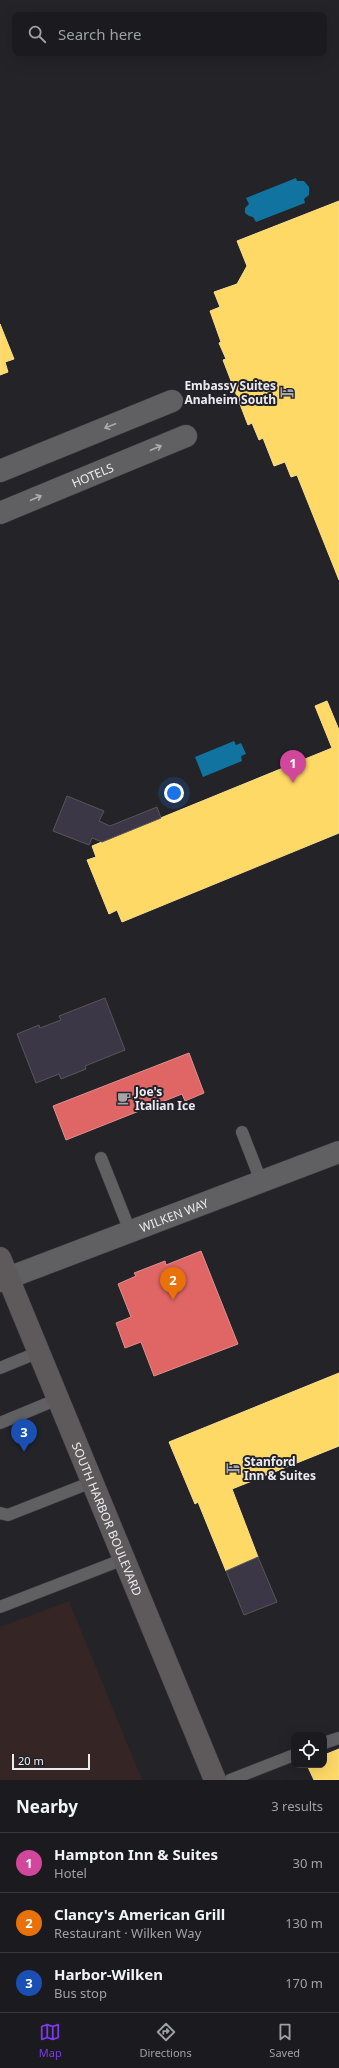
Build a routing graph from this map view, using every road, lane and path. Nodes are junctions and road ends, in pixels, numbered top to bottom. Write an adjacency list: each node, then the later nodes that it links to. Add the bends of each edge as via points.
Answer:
1 (172, 401): 3 (street, one-way to 3)
2 (186, 436): 4 (street, HOTELS, one-way to 2)
3 (0, 471)
4 (0, 513)
5 (242, 1132): 8 (lane)
6 (339, 1152): 8 (street, WILKEN WAY)
7 (101, 1158): 9 (lane)
8 (261, 1181): 9 (street, WILKEN WAY)
9 (130, 1231): 10 (street, WILKEN WAY)
10 (3, 1272): 11 (main road, SOUTH HARBOR BOULEVARD)
11 (38, 1352): 12 (lane); 13 (main road, SOUTH HARBOR BOULEVARD)
12 (0, 1368)
13 (58, 1399): 14 (lane); 15 (main road, SOUTH HARBOR BOULEVARD)
14 (0, 1423)
15 (92, 1482): 16 (lane, via 8,1515); 17 (main road, SOUTH HARBOR BOULEVARD)
16 (0, 1513)
17 (124, 1559): 18 (lane); 22 (main road, SOUTH HARBOR BOULEVARD)
18 (0, 1607)
19 (339, 1738): 20 (lane)
20 (327, 1742)
21 (291, 1756): 23 (lane)
22 (216, 1780)
23 (230, 1780)

